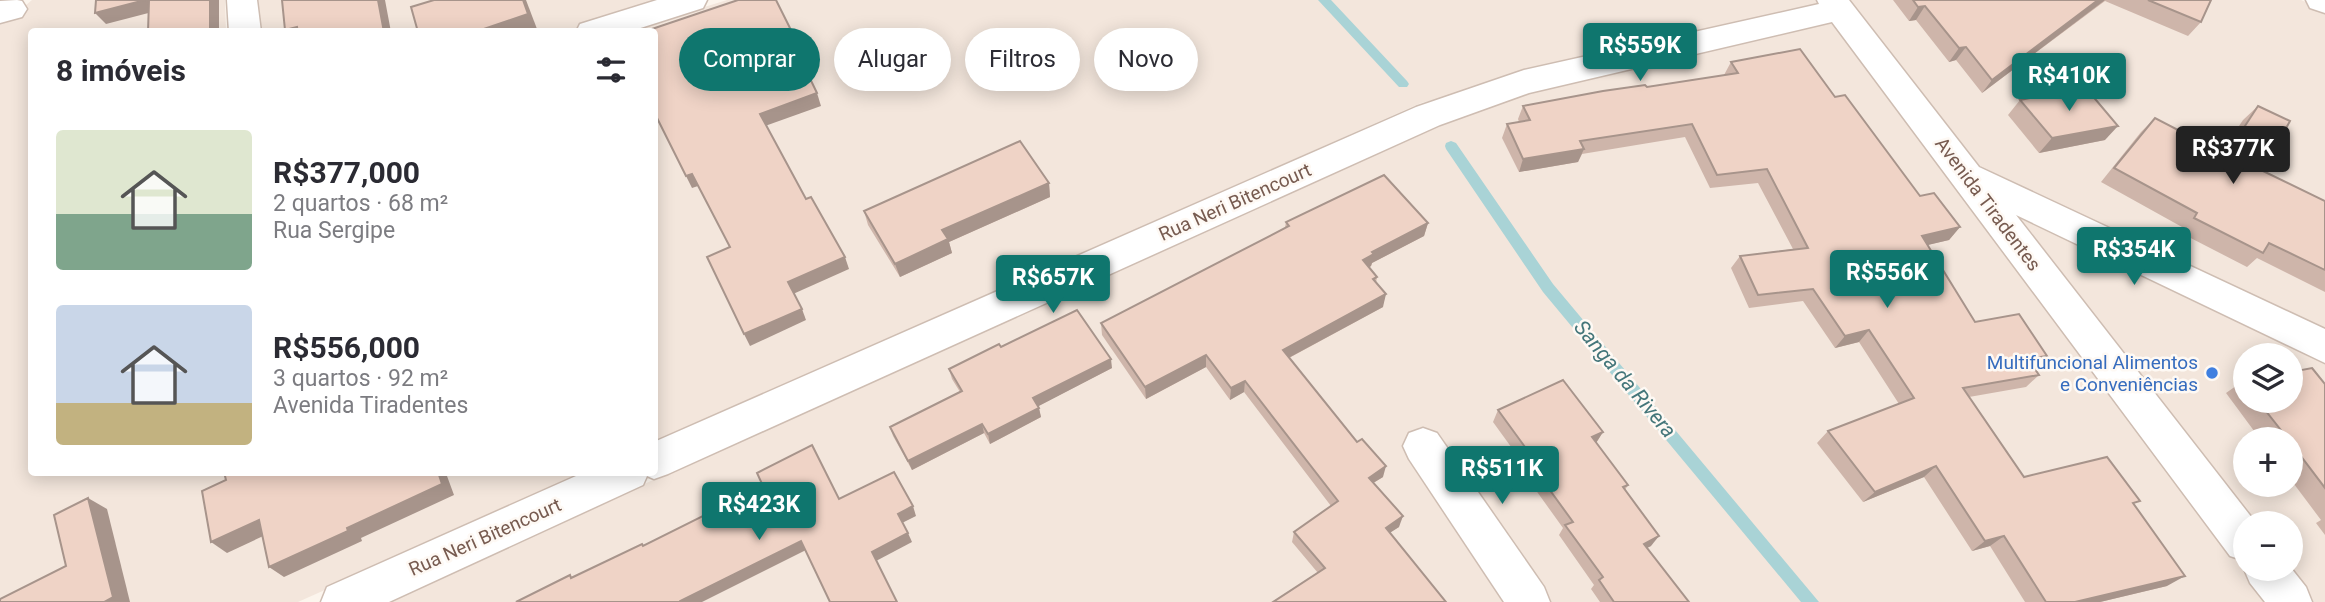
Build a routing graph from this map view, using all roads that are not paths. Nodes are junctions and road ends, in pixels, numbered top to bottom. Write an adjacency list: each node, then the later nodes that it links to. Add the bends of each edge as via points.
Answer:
1 (243, 0): 4 (street)
2 (678, 2): 5 (street)
3 (1836, 5): 6 (street, Avenida Tiradentes); 9 (street, Rua Neri Bitencourt, via 1524,82 1428,116)
4 (245, 28)
5 (603, 28)
6 (1967, 176): 7 (street); 11 (street, Avenida Tiradentes)
7 (2325, 347)
8 (1423, 446): 14 (street)
9 (658, 459)
10 (620, 476): 13 (street, Rua Neri Bitencourt)
11 (2233, 526)
12 (2274, 581): 15 (street)
13 (342, 602)
14 (1529, 602)
15 (2291, 602)

